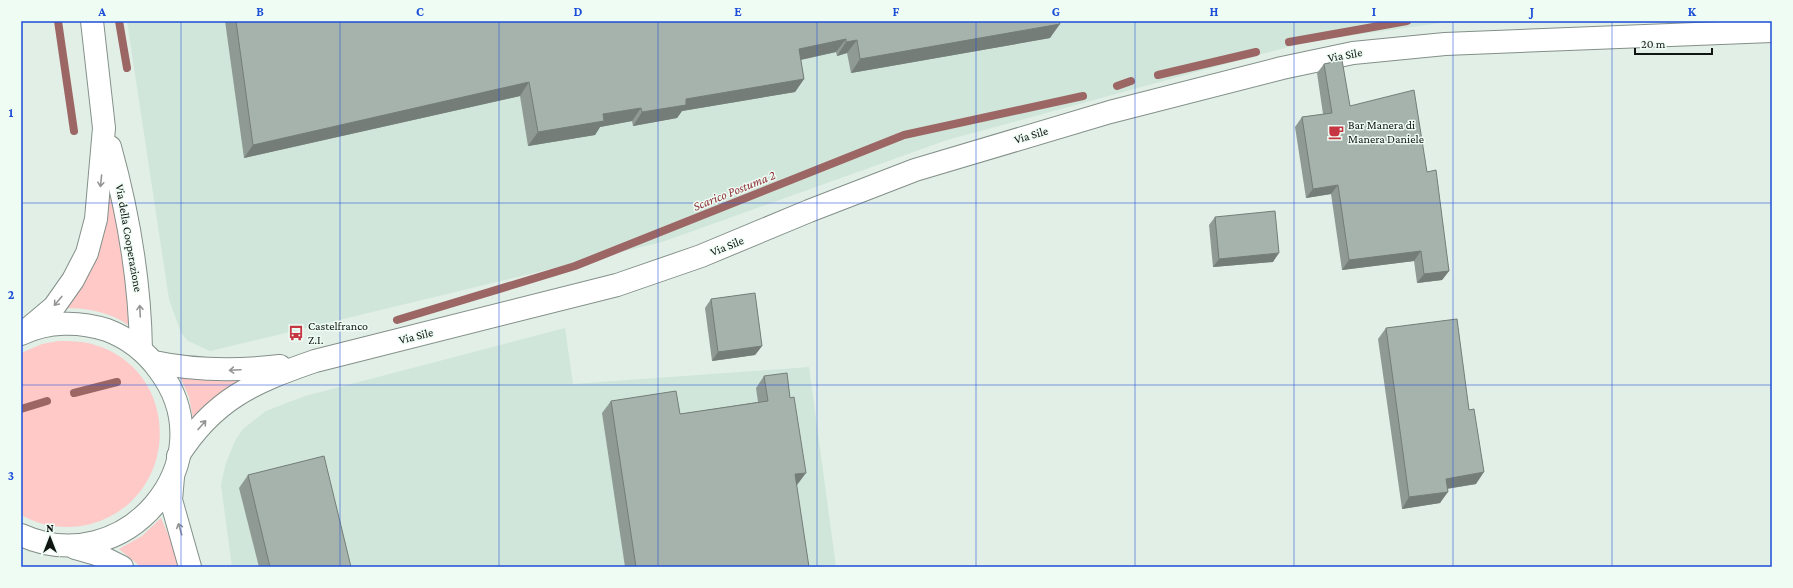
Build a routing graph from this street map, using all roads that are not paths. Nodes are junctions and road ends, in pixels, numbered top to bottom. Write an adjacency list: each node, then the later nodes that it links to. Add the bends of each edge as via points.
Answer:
1 (92, 21): 3 (street, Via della Cooperazione)
2 (1772, 31): 6 (street, Via Sile, via 1445,44 1352,54 1282,68 1110,112 915,170 701,256 617,285)
3 (104, 128): 4 (street, Via della Cooperazione, one-way to 4, via 96,219 87,253 62,297); 5 (street, Via della Cooperazione, one-way to 3, via 135,265 116,168)
4 (23, 333): 5 (street, via 42,326 59,324 95,326 127,340)
5 (147, 356): 6 (street, Via Sile, one-way to 5, via 228,370 178,367); 7 (street, via 169,386 178,413 180,442)
6 (315, 361): 7 (street, Via Sile, one-way to 6, via 187,443 210,416 231,398 257,383)
7 (176, 465): 9 (street, Via Sile, via 156,505 131,527 100,542); 11 (street, one-way to 7, via 171,500)
8 (21, 535): 9 (street, via 49,544)
9 (66, 546): 10 (street, via 96,554)
10 (122, 567)
11 (190, 567)

